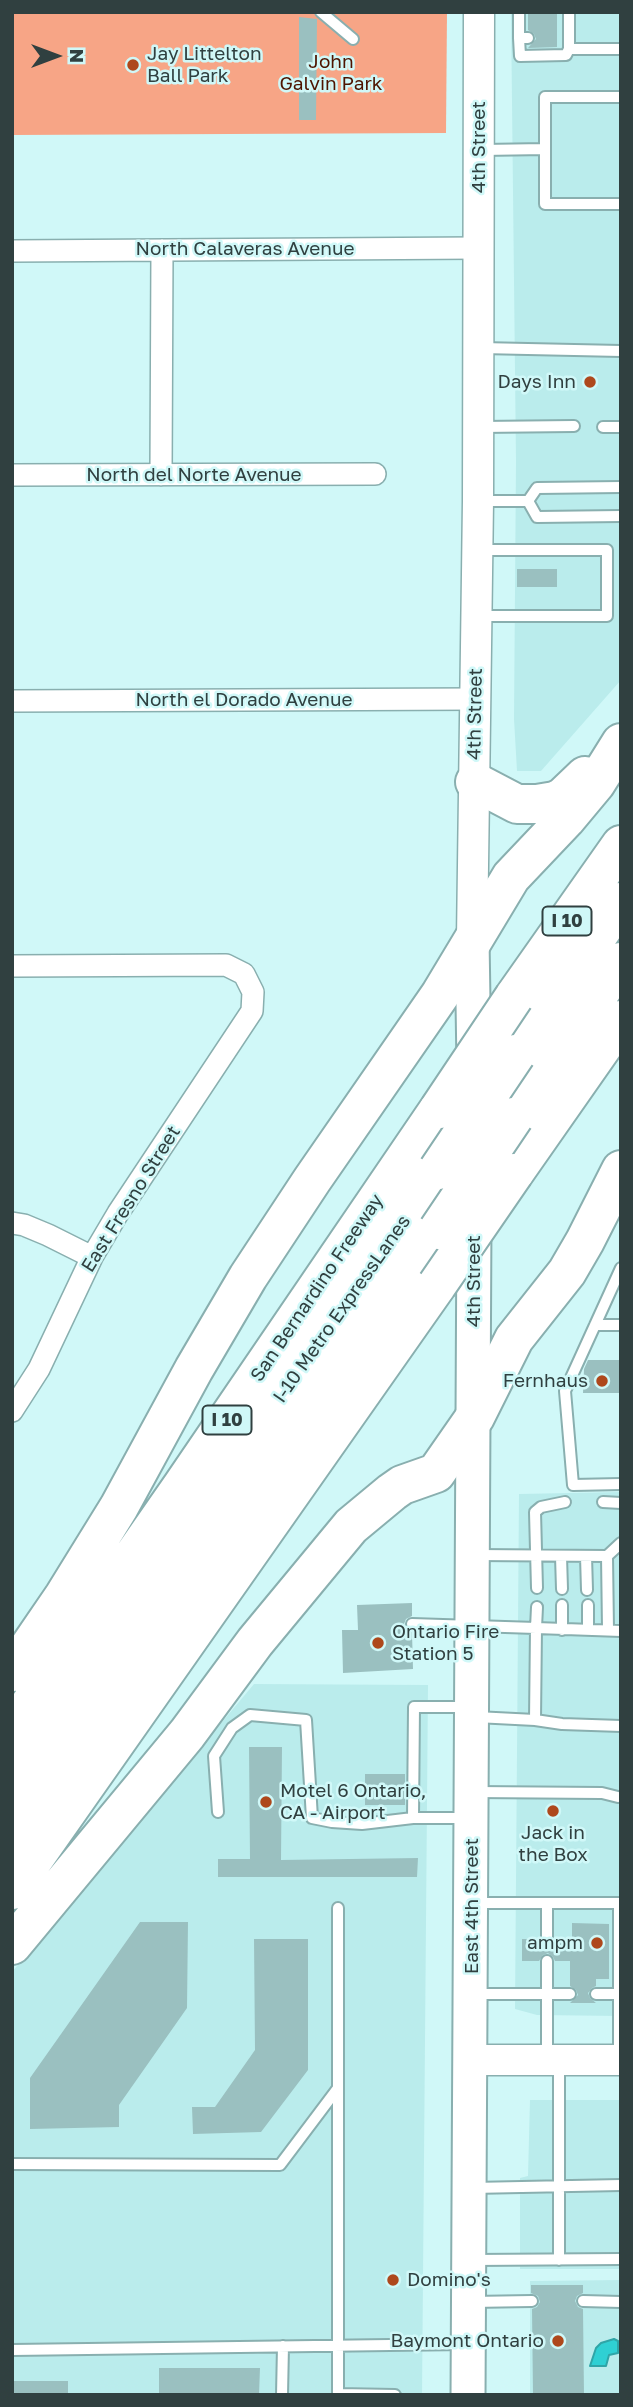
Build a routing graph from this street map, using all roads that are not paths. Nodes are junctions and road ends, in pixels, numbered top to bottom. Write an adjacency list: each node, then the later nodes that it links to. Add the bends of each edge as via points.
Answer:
1 (321, 12): 6 (lane)
2 (479, 12): 11 (main road, 4th Street)
3 (519, 12): 7 (lane, via 524,38 520,56 566,55)
4 (569, 12): 7 (lane)
5 (556, 37): 7 (lane)
6 (353, 39)
7 (569, 43): 8 (lane)
8 (621, 49)
9 (621, 97): 10 (lane, via 545,97)
10 (545, 149): 11 (lane); 12 (lane, via 545,204)
11 (479, 150): 13 (main road, 4th Street)
12 (621, 204)
13 (478, 248): 14 (street, North Calaveras Avenue); 16 (main road, 4th Street)
14 (162, 250): 15 (street, North Calaveras Avenue); 24 (street)
15 (12, 251)
16 (478, 348): 17 (lane); 20 (main road, 4th Street)
17 (621, 351)
18 (574, 426): 20 (lane)
19 (603, 426): 21 (lane)
20 (478, 427): 26 (main road, 4th Street)
21 (621, 427)
22 (375, 474): 24 (street, North del Norte Avenue)
23 (12, 475): 24 (street, North del Norte Avenue)
24 (161, 475)
25 (621, 487): 27 (lane, via 537,488)
26 (478, 501): 27 (lane); 29 (main road, 4th Street)
27 (528, 501): 28 (lane, via 537,517)
28 (621, 516)
29 (477, 550): 30 (main road, 4th Street); 30 (lane, via 607,550 607,616)
30 (476, 616): 31 (main road, 4th Street)
31 (475, 699): 32 (street, North el Dorado Avenue); 34 (main road, 4th Street)
32 (12, 701)
33 (621, 741): 34 (highway, via 555,801 517,804); 37 (highway, via 596,783 511,877)
34 (475, 782): 37 (main road, 4th Street)
35 (621, 845): 76 (highway, San Bernardino Freeway / I 10, bridge)
36 (621, 902): 77 (highway, I-10 Metro ExpressLanes, bridge)
37 (472, 938): 48 (main road, 4th Street); 72 (highway, via 440,995 248,1277 119,1507)
38 (621, 962): 82 (highway, I-10 Metro ExpressLanes, bridge)
39 (12, 966): 43 (street, East Fresno Street, via 226,965 244,974 253,992 252,1011)
40 (621, 1020): 83 (highway, bridge)
41 (621, 1171): 48 (highway, via 552,1294 514,1339)
42 (12, 1223): 43 (street)
43 (92, 1257): 47 (street, East Fresno Street, via 39,1369)
44 (621, 1268): 45 (lane)
45 (595, 1325): 46 (lane); 49 (lane, via 565,1391 573,1485)
46 (621, 1325)
47 (12, 1411)
48 (475, 1417): 54 (main road, East 4th Street); 88 (highway, via 436,1473 402,1485 351,1526)
49 (621, 1484)
50 (565, 1502): 55 (lane, via 535,1512)
51 (603, 1502): 52 (lane)
52 (621, 1503)
53 (621, 1543): 58 (lane)
54 (474, 1555): 55 (lane); 66 (main road, East 4th Street)
55 (537, 1556): 56 (lane); 59 (lane)
56 (561, 1556): 57 (lane); 60 (lane)
57 (586, 1556): 58 (lane); 61 (lane)
58 (607, 1556): 68 (lane)
59 (537, 1588)
60 (562, 1589)
61 (587, 1590)
62 (562, 1605): 69 (lane)
63 (587, 1605): 70 (lane)
64 (537, 1607): 67 (lane)
65 (412, 1624): 66 (lane)
66 (473, 1626): 67 (lane); 73 (main road, East 4th Street)
67 (536, 1628): 69 (lane); 74 (lane)
68 (608, 1629): 70 (lane); 71 (lane)
69 (562, 1630): 70 (lane)
70 (588, 1630)
71 (621, 1630)
72 (12, 1672)
73 (473, 1712): 74 (lane); 79 (main road, East 4th Street); 81 (lane, via 414,1707)
74 (535, 1720): 75 (lane)
75 (621, 1726)
76 (12, 1730)
77 (12, 1784)
78 (618, 1797): 79 (lane, via 602,1793)
79 (472, 1805): 81 (lane); 84 (main road, East 4th Street)
80 (218, 1812): 81 (lane, via 214,1756 232,1728 250,1715 306,1720 313,1818 362,1824)
81 (413, 1818)
82 (12, 1838)
83 (12, 1890)
84 (472, 1903): 85 (lane); 90 (main road, East 4th Street)
85 (547, 1903): 87 (lane); 94 (lane, via 619,1903)
86 (338, 1908): 98 (lane)
87 (547, 1939)
88 (12, 1945)
89 (547, 1961): 91 (lane)
90 (471, 1994): 91 (lane); 96 (main road, East 4th Street)
91 (547, 1994): 92 (lane); 95 (lane)
92 (570, 1994)
93 (596, 1994): 94 (lane)
94 (619, 1994): 97 (lane)
95 (553, 2059): 96 (main road); 97 (main road); 101 (lane)
96 (471, 2060): 102 (main road, East 4th Street)
97 (620, 2060)
98 (338, 2088): 99 (lane, via 280,2165); 111 (lane)
99 (12, 2164)
100 (621, 2185): 101 (lane)
101 (559, 2186): 102 (lane); 105 (lane)
102 (470, 2188): 104 (main road, East 4th Street)
103 (621, 2259): 105 (lane)
104 (469, 2260): 105 (lane); 108 (main road, East 4th Street)
105 (559, 2260)
106 (531, 2301): 108 (lane)
107 (583, 2301): 109 (lane)
108 (469, 2302): 110 (main road, East 4th Street)
109 (621, 2302)
110 (469, 2344): 111 (lane); 116 (main road, East 4th Street)
111 (338, 2345): 112 (lane); 115 (lane, via 338,2393)
112 (283, 2346): 113 (lane); 114 (lane)
113 (12, 2350)
114 (282, 2395)
115 (395, 2395)
116 (468, 2395)

